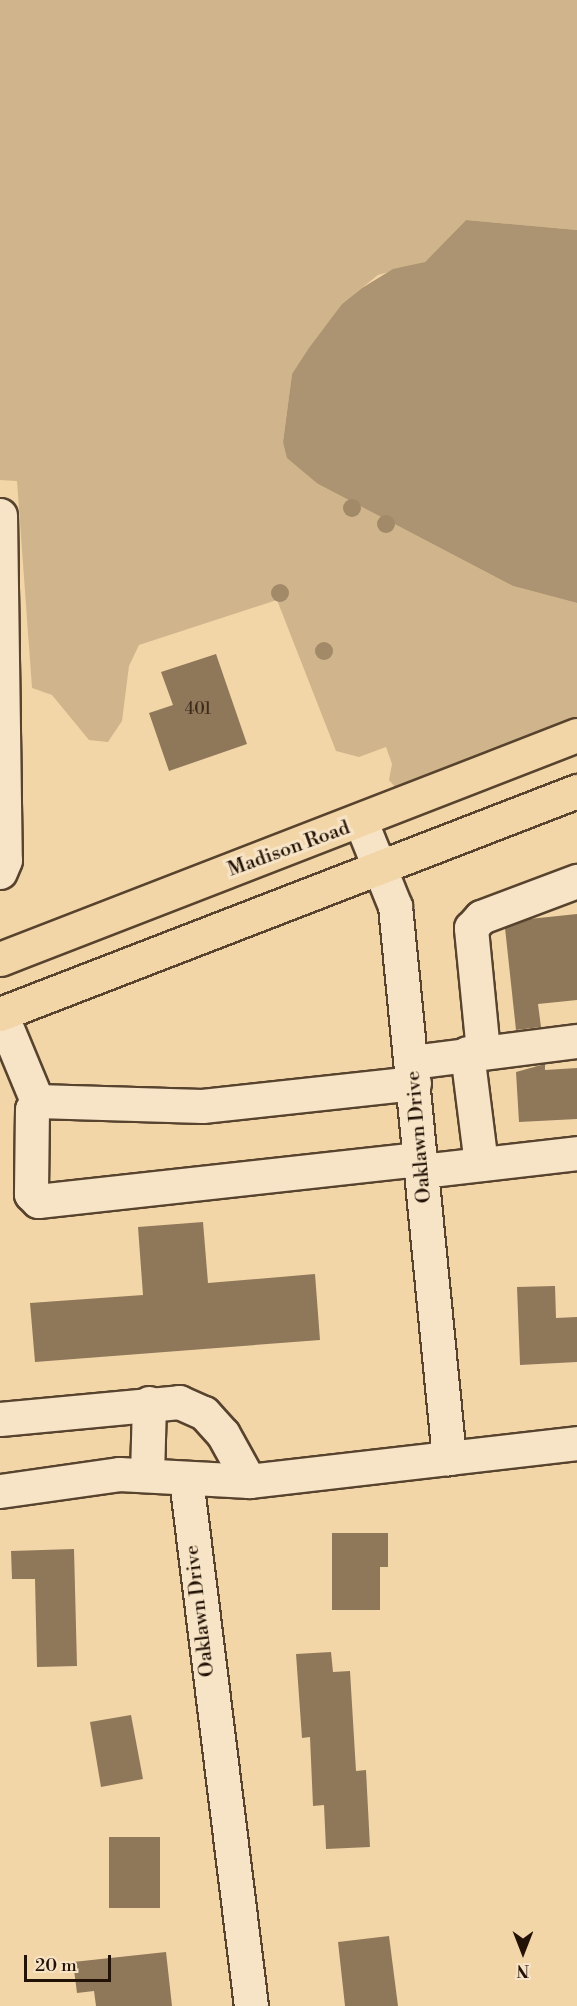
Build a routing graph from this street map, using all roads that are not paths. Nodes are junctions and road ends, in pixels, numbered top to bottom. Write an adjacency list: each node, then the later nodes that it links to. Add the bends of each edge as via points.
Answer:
1 (0, 515): 6 (street, via 5,860)
2 (577, 735): 4 (main road, Madison Road)
3 (577, 791): 5 (main road)
4 (361, 822): 5 (street, Oaklawn Drive); 8 (main road, Madison Road)
5 (381, 868): 9 (main road); 12 (street, Oaklawn Drive, via 395,906)
6 (0, 872)
7 (577, 882): 11 (street, via 481,917 471,928)
8 (0, 959)
9 (1, 1014): 13 (street)
10 (577, 1041): 11 (street)
11 (475, 1052): 12 (street); 15 (street)
12 (413, 1073): 13 (street, via 202,1106); 16 (street, Oaklawn Drive)
13 (37, 1101): 16 (street, via 32,1109 31,1194 38,1201)
14 (577, 1153): 15 (street)
15 (481, 1164): 16 (street)
16 (422, 1165): 20 (street, Oaklawn Drive)
17 (149, 1403): 18 (street); 21 (street); 23 (street, via 179,1402 204,1413 223,1434)
18 (0, 1419)
19 (577, 1443): 20 (street)
20 (449, 1458): 23 (street)
21 (147, 1475): 22 (street); 24 (street, via 119,1474)
22 (186, 1479): 23 (street); 25 (street, Oaklawn Drive)
23 (249, 1481)
24 (0, 1491)
25 (251, 2006)

